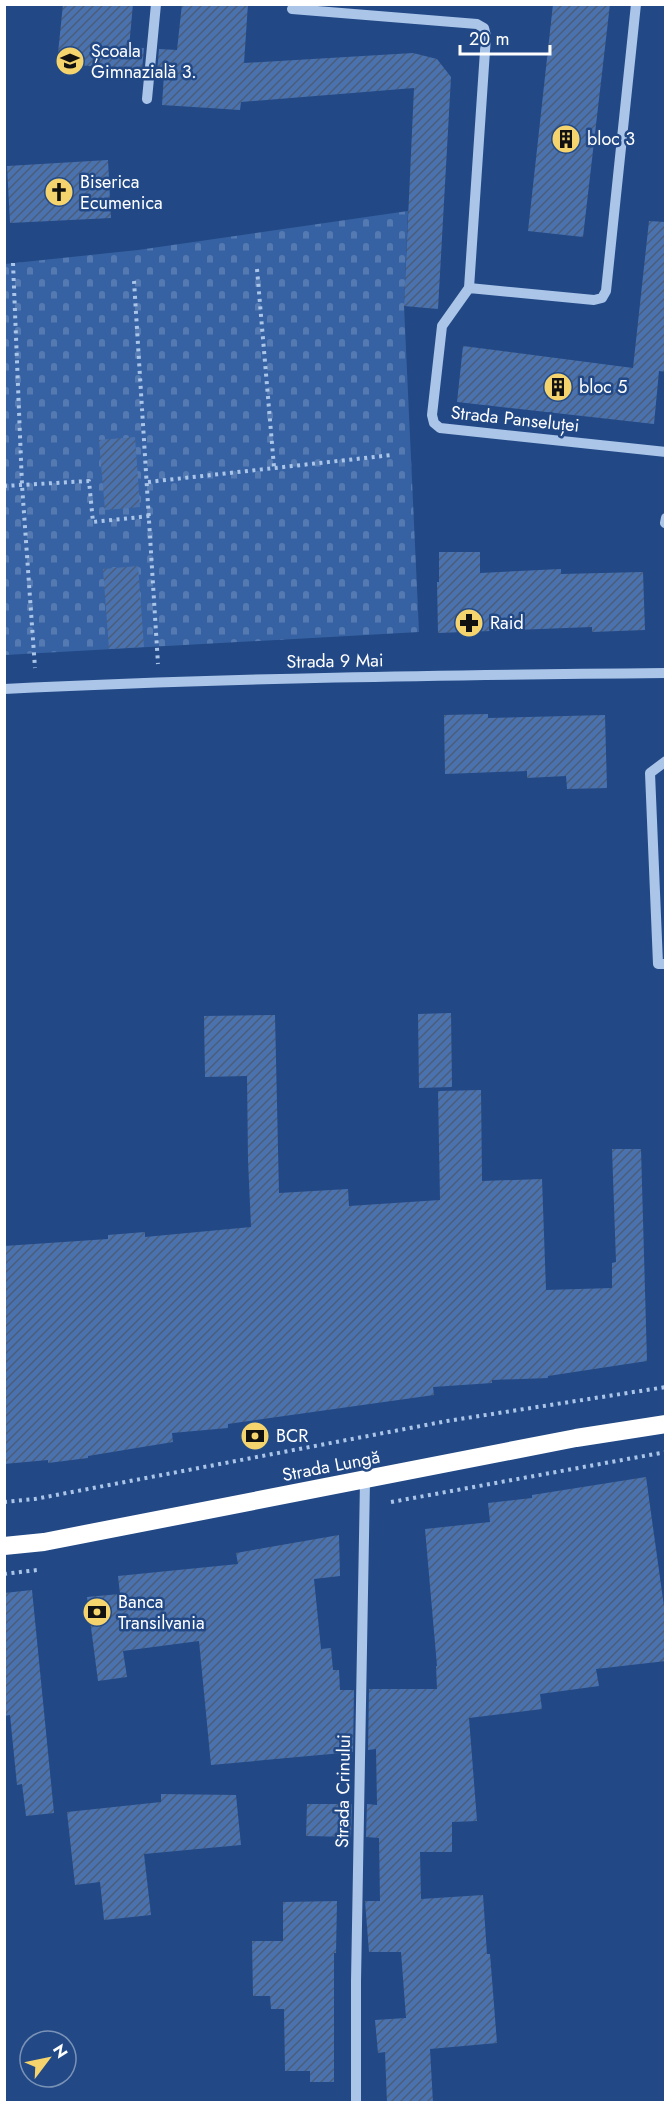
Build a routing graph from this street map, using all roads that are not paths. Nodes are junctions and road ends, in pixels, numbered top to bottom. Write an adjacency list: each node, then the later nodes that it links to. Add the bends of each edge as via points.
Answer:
1 (156, 4): 4 (street)
2 (636, 4): 5 (street, via 606,291 602,298)
3 (292, 9): 5 (street, via 477,24 484,28)
4 (147, 99)
5 (469, 288): 6 (street, Strada Panseluței, via 442,326 432,415 440,428)
6 (666, 452)
7 (666, 518): 8 (street)
8 (665, 523)
9 (666, 673): 10 (street, Strada 9 Mai, via 159,682)
10 (4, 689)
11 (666, 761): 12 (street, via 650,773 658,964)
12 (666, 964)
13 (666, 1424): 14 (highway, Strada Lungă)
14 (365, 1481): 15 (highway, Strada Lungă, via 44,1542); 16 (street, Strada Crinului)
15 (4, 1546)
16 (356, 2103)

